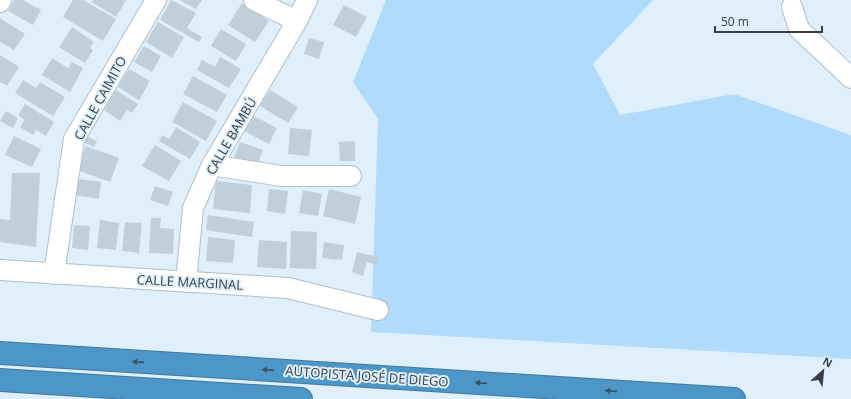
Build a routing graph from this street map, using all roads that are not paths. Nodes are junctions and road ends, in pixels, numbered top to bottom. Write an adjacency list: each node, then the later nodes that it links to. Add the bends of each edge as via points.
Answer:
1 (156, 0): 10 (street, CALLE CAIMITO, via 74,139)
2 (254, 0): 5 (street)
3 (307, 0): 5 (street, CALLE BAMBÚ)
4 (792, 7): 6 (street, via 799,29)
5 (297, 22): 7 (street, CALLE BAMBÚ)
6 (851, 78)
7 (212, 165): 8 (street, via 281,176); 11 (street, CALLE BAMBÚ, via 193,208)
8 (351, 176)
9 (0, 270): 10 (street, CALLE MARGINAL)
10 (54, 274): 11 (street, CALLE MARGINAL)
11 (186, 282): 12 (street, CALLE MARGINAL, via 288,288)
12 (378, 310)
13 (0, 353): 16 (highway, AUTOPISTA JOSÉ DE DIEGO, one-way to 13)
14 (0, 380): 15 (highway)
15 (301, 399)
16 (734, 399)

